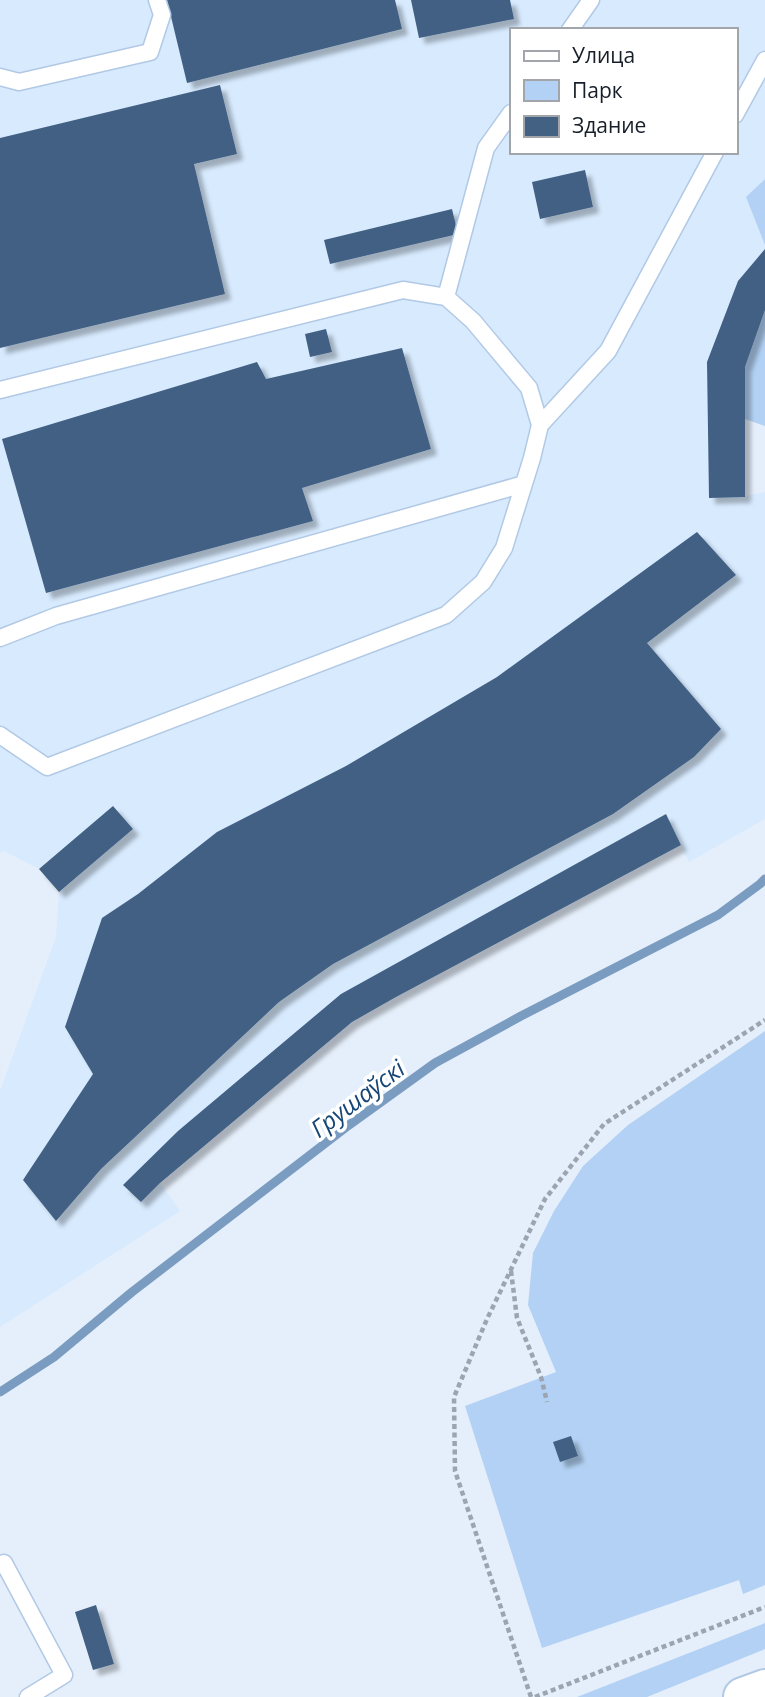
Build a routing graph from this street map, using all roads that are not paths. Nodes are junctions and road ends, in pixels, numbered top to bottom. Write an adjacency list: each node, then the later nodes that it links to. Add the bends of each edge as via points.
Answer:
1 (158, 0): 5 (lane, via 162,15 150,52 19,82)
2 (592, 0): 3 (lane)
3 (571, 28)
4 (765, 60): 6 (lane)
5 (0, 77)
6 (737, 111)
7 (510, 114): 9 (lane, via 486,148)
8 (714, 154): 11 (lane, via 608,351)
9 (446, 297): 10 (lane, via 404,290); 11 (lane, via 473,321 529,388)
10 (0, 390)
11 (540, 425): 12 (lane)
12 (524, 484): 13 (lane, via 56,616); 14 (lane, via 504,548 483,583 446,615 47,767)
13 (0, 638)
14 (0, 735)
15 (0, 1565): 17 (lane, via 4,1563 64,1675)
16 (765, 1689): 18 (main road)
17 (27, 1697)
18 (743, 1697)

